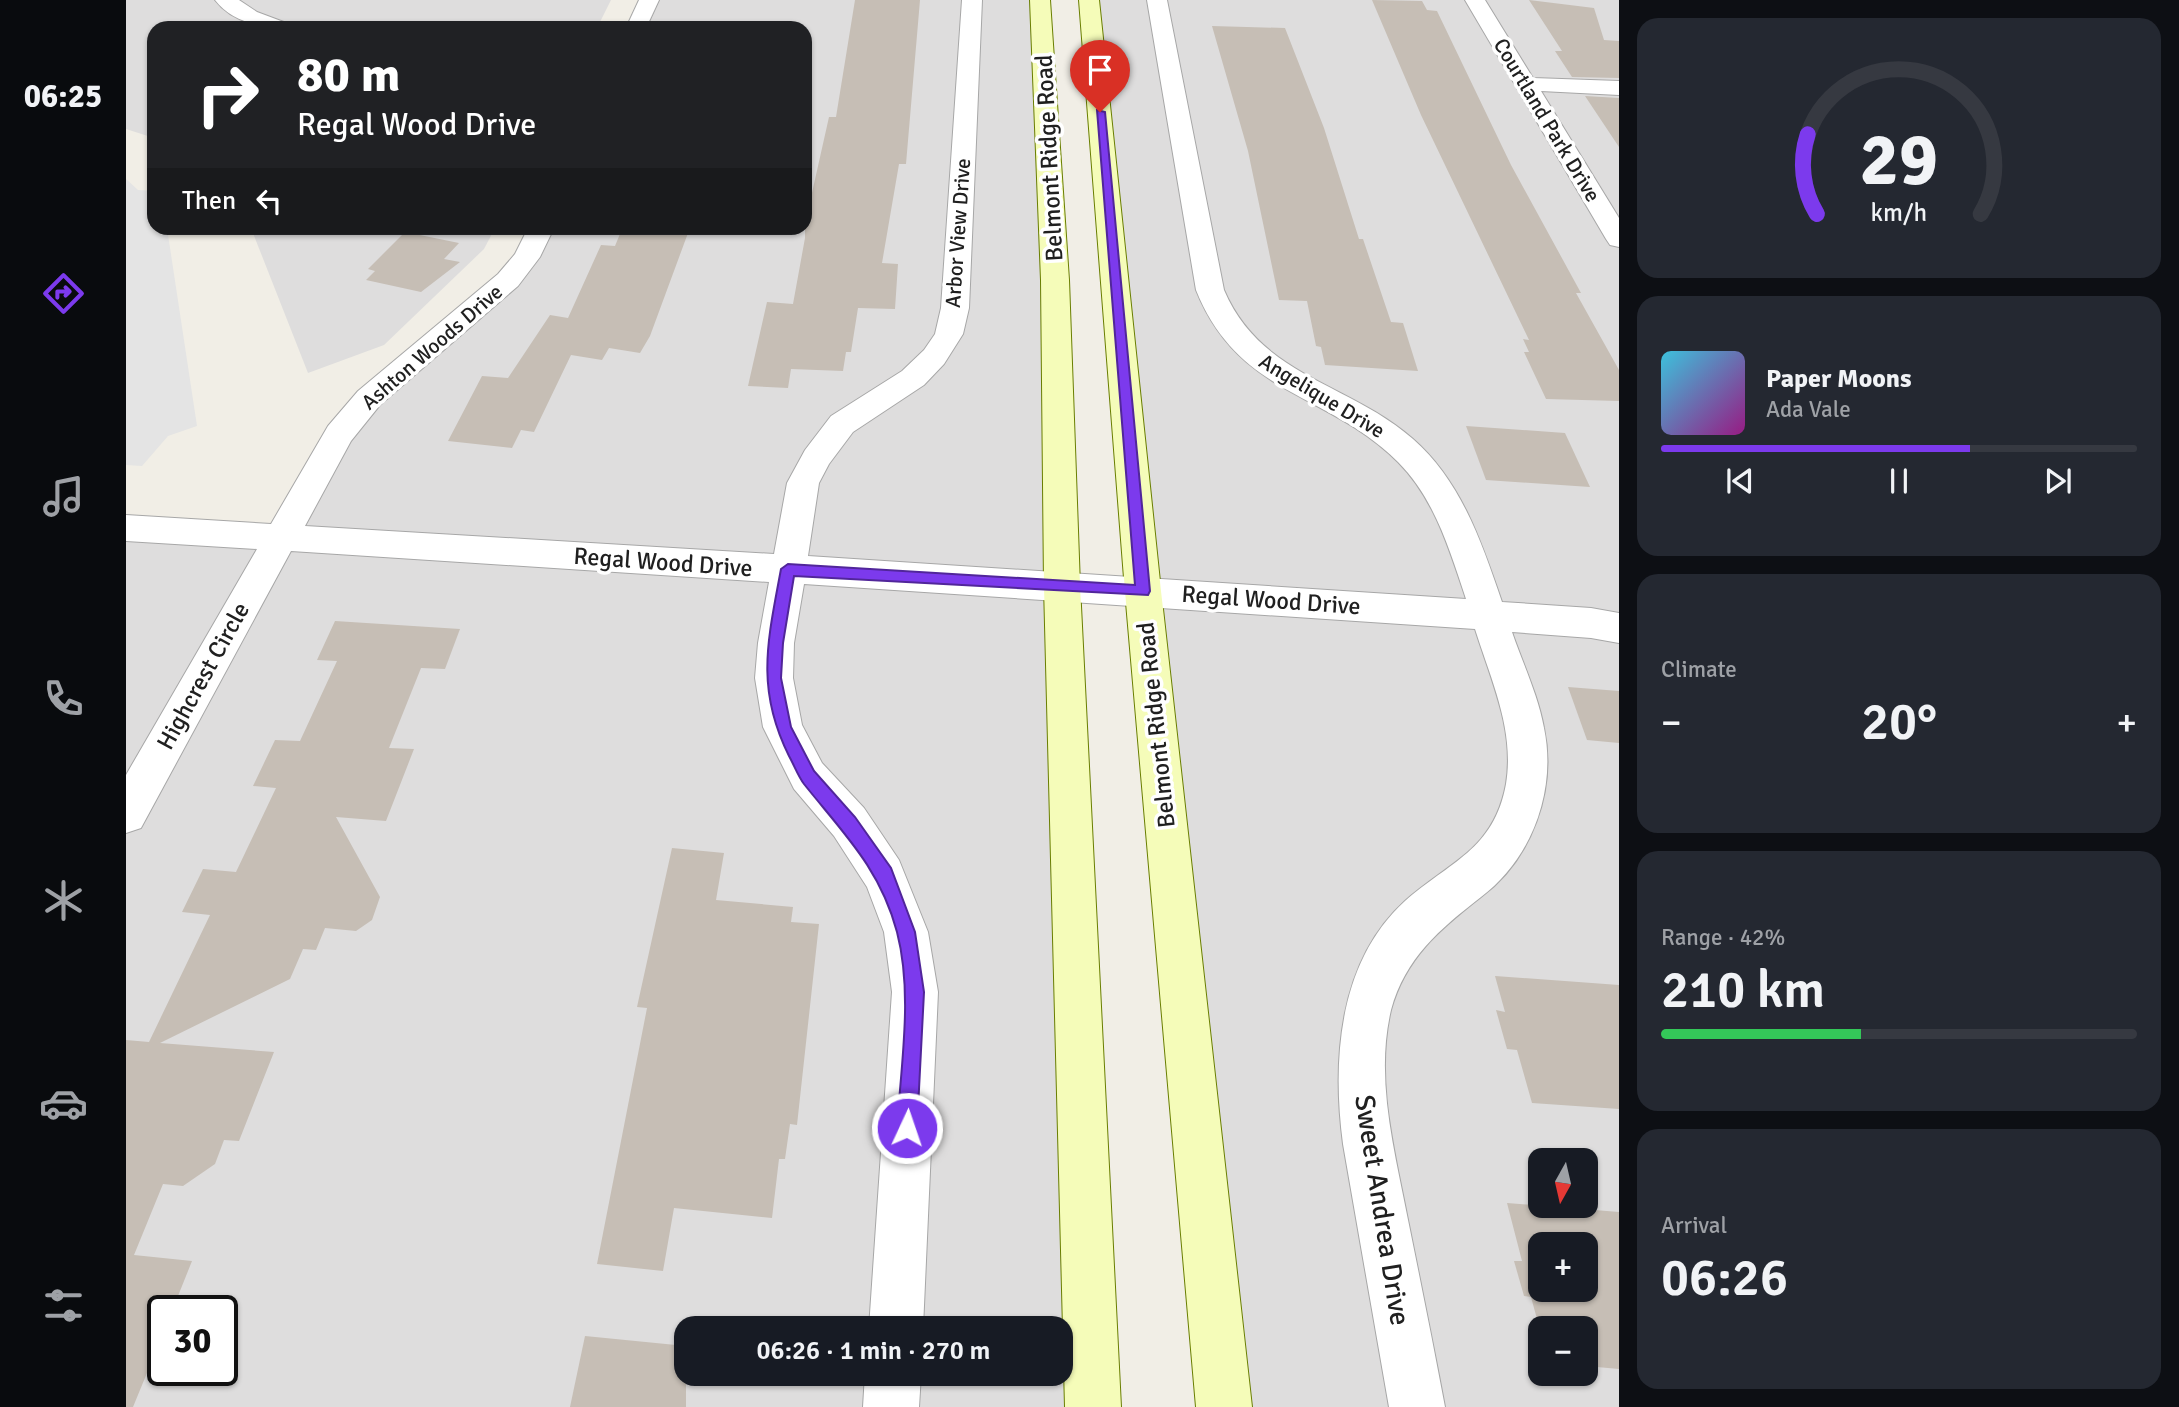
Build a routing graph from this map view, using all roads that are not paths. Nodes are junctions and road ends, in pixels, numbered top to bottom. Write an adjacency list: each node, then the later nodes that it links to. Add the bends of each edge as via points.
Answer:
1 (225, 0): 8 (street)
2 (649, 0): 9 (street)
3 (972, 0): 16 (street, Arbor View Drive, via 955,308 948,334 934,357 912,378 842,424 823,446 803,483)
4 (1040, 0): 17 (main road, Belmont Ridge Road, via 1055,280)
5 (1089, 0): 18 (main road, Belmont Ridge Road)
6 (1157, 0): 19 (street, Angelique Drive, via 1216,309 1254,356 1283,377 1353,412 1393,439 1426,471 1449,506)
7 (1475, 0): 10 (street, Courtland Park Drive)
8 (263, 21)
9 (639, 21)
10 (1525, 84): 11 (street); 13 (street, Courtland Park Drive)
11 (1619, 88)
12 (538, 235): 15 (street, Ashton Woods Drive, via 508,280 369,398 347,423)
13 (1619, 239)
14 (126, 528): 15 (street, Regal Wood Drive)
15 (280, 538): 16 (street, Regal Wood Drive); 21 (street, Highcrest Circle)
16 (788, 569): 17 (street, Regal Wood Drive); 22 (street, Arbor View Drive, via 774,678 783,727 808,776 849,822 884,874 906,932 915,992)
17 (1062, 586): 18 (street, Regal Wood Drive); 25 (main road, Belmont Ridge Road)
18 (1143, 591): 19 (street, Regal Wood Drive); 26 (main road, Belmont Ridge Road)
19 (1488, 615): 20 (street, Regal Wood Drive); 27 (street, Sweet Andrea Drive, via 1526,729 1527,781 1514,826 1486,866 1405,933 1379,977 1363,1036 1362,1108)
20 (1619, 628)
21 (126, 814)
22 (897, 1316)
23 (892, 1386): 24 (street)
24 (891, 1407)
25 (1093, 1407)
26 (1224, 1407)
27 (1417, 1407)

